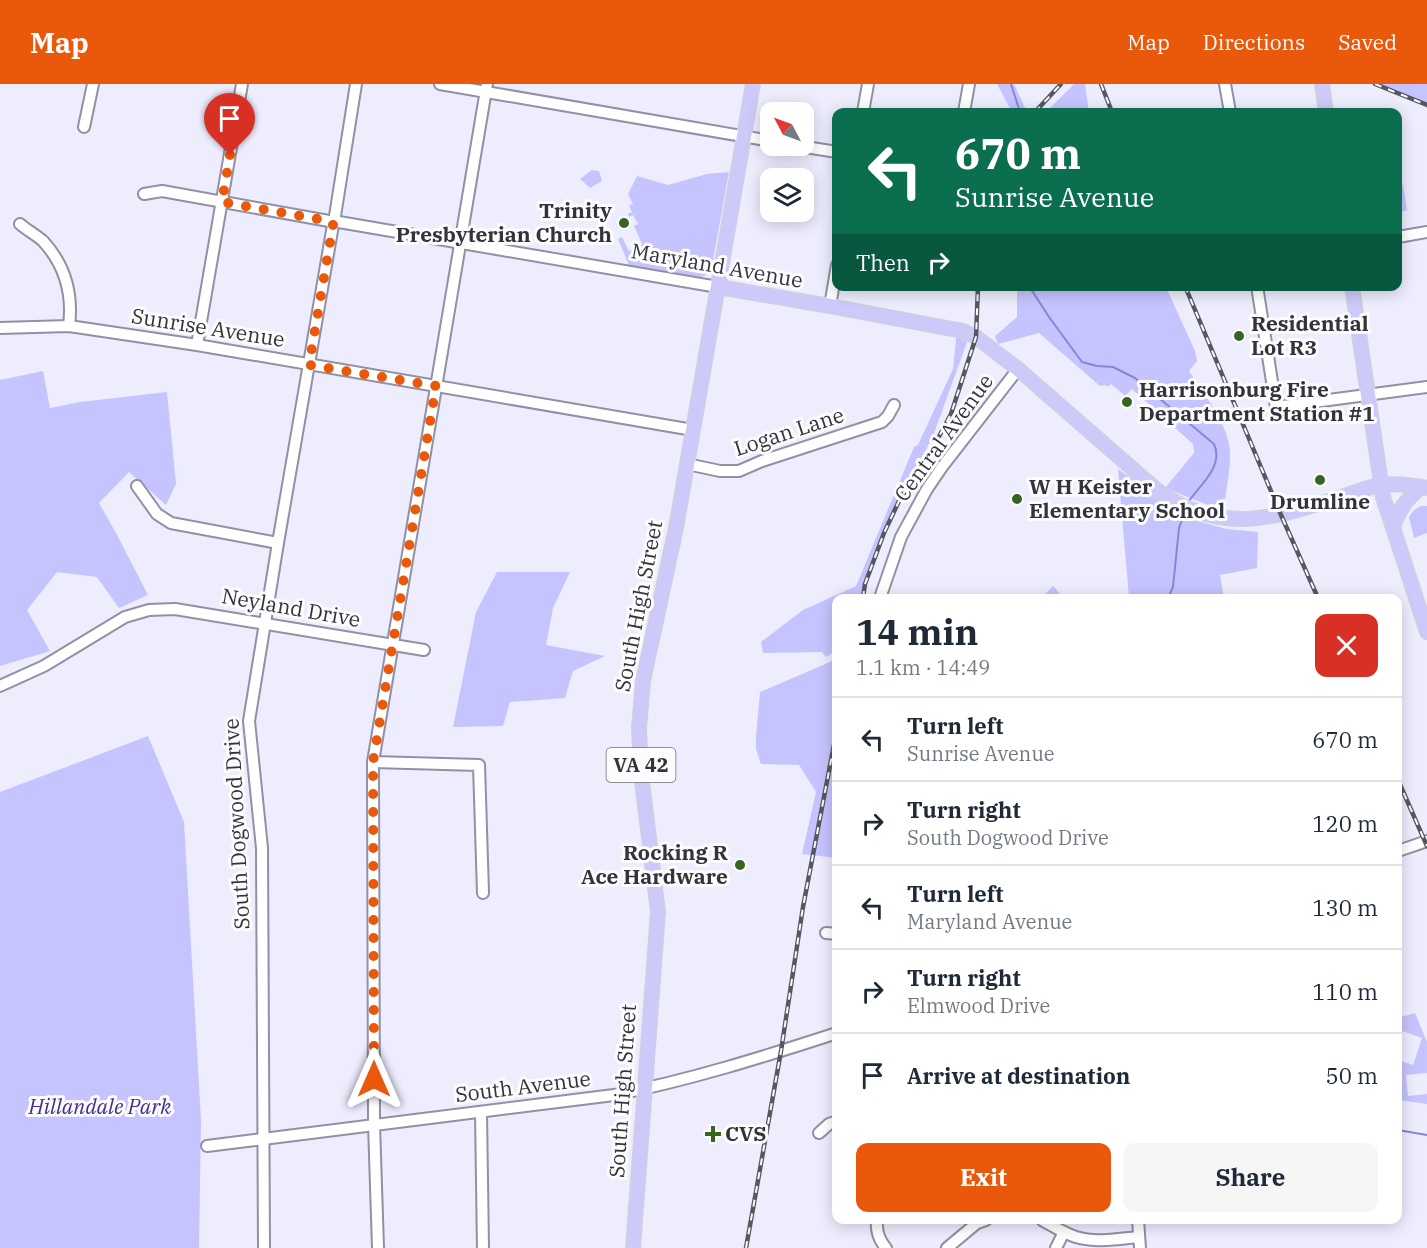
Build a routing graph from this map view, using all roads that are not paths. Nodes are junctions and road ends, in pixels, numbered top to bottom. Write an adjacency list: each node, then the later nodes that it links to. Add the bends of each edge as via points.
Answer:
1 (93, 84): 15 (street)
2 (242, 84): 21 (street)
3 (356, 84): 22 (street, South Dogwood Drive)
4 (440, 84): 10 (street)
5 (753, 84): 16 (main road, South High Street / VA 42)
6 (868, 84): 11 (street)
7 (969, 84): 12 (street)
8 (1226, 84): 13 (street)
9 (1322, 84): 14 (main road)
10 (486, 88): 16 (street); 26 (street)
11 (864, 108)
12 (965, 108)
13 (1229, 108)
14 (1325, 108)
15 (84, 127)
16 (744, 136): 17 (street); 27 (main road, South High Street / VA 42)
17 (760, 139)
18 (814, 148): 19 (street)
19 (832, 151)
20 (144, 194): 21 (street, Maryland Avenue, via 162,191)
21 (222, 202): 22 (street, Maryland Avenue); 34 (street)
22 (334, 221): 26 (street, Maryland Avenue); 35 (street, South Dogwood Drive)
23 (20, 224): 32 (street, via 42,240 58,261 69,288)
24 (1427, 232): 25 (street)
25 (1402, 236)
26 (460, 243): 27 (street, Maryland Avenue); 37 (street)
27 (718, 287): 31 (main road, Maryland Avenue); 41 (main road, South High Street / VA 42)
28 (833, 291): 31 (street)
29 (1258, 291): 39 (street, via 1277,408)
30 (1353, 291): 39 (main road)
31 (830, 306): 36 (main road, Maryland Avenue, via 963,331)
32 (69, 326): 33 (street, Sunrise Avenue); 34 (street, Sunrise Avenue)
33 (0, 328)
34 (197, 345): 35 (street, Sunrise Avenue)
35 (309, 365): 37 (street, Sunrise Avenue); 47 (street, South Dogwood Drive)
36 (1018, 369): 43 (main road, Maryland Avenue, via 1158,492 1213,517 1270,518); 48 (street, Central Avenue, via 927,489 894,553)
37 (436, 386): 41 (street, Sunrise Avenue); 51 (street)
38 (1427, 387): 39 (street)
39 (1368, 395): 43 (main road)
40 (894, 405): 42 (street, Logan Lane, via 882,422 739,471)
41 (693, 430): 42 (main road, South High Street / VA 42)
42 (687, 464): 59 (main road, South High Street / VA 42, via 643,681 639,728 658,912)
43 (1381, 485): 45 (main road, Maryland Avenue); 46 (main road)
44 (137, 486): 47 (street, via 157,514 171,523)
45 (1424, 488): 46 (main road, via 1403,504)
46 (1393, 528): 50 (main road)
47 (278, 543): 49 (street, South Dogwood Drive)
48 (881, 594)
49 (264, 623): 51 (street, Neyland Drive); 53 (street, Neyland Drive, via 152,609 126,617 44,666); 64 (street, South Dogwood Drive, via 249,722 262,848)
50 (1426, 629)
51 (392, 645): 52 (street, Neyland Drive); 54 (street)
52 (424, 651)
53 (0, 686)
54 (373, 762): 57 (street, via 479,765); 62 (street)
55 (1427, 841): 56 (street)
56 (1402, 849)
57 (483, 893)
58 (832, 1035): 59 (street, South Avenue)
59 (644, 1089): 60 (street, South Avenue); 75 (main road, South High Street / VA 42)
60 (481, 1112): 62 (street, South Avenue); 74 (street)
61 (832, 1123): 63 (street)
62 (374, 1124): 64 (street, South Avenue); 73 (street)
63 (819, 1133)
64 (263, 1139): 65 (street, South Avenue); 72 (street, South Dogwood Drive)
65 (207, 1146)
66 (877, 1224): 76 (street)
67 (976, 1224): 77 (street)
68 (1049, 1224): 70 (street)
69 (1138, 1224): 71 (street)
70 (1064, 1232): 71 (street, via 1078,1238); 78 (street)
71 (1139, 1243)
72 (264, 1248)
73 (378, 1248)
74 (483, 1248)
75 (633, 1248)
76 (886, 1248)
77 (947, 1248)
78 (1056, 1248)

